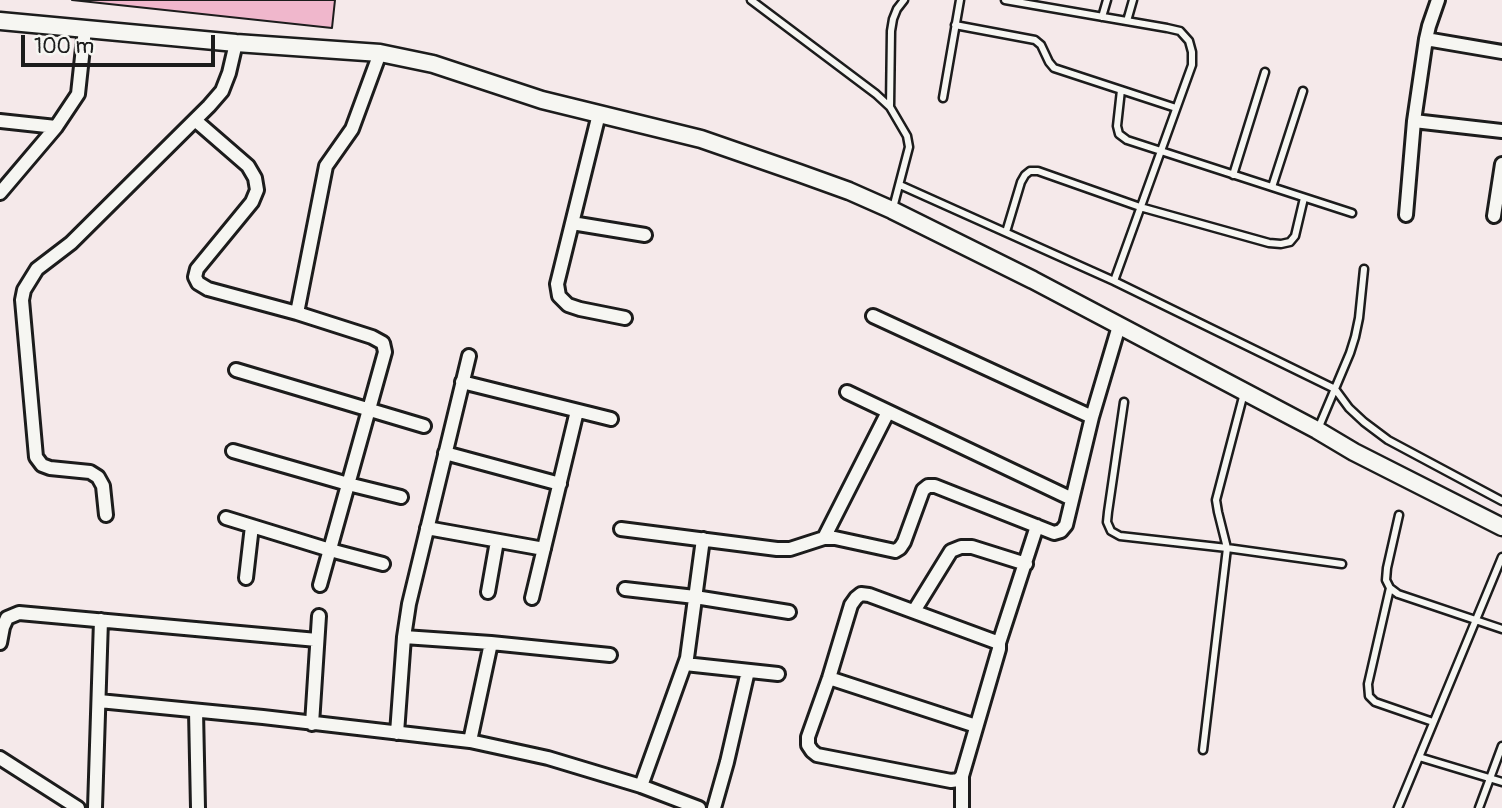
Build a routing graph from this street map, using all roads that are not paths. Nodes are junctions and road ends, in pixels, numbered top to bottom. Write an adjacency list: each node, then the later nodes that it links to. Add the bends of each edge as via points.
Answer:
1 (751, 0): 23 (lane)
2 (904, 0): 23 (lane, via 891,32)
3 (960, 0): 13 (lane)
4 (1005, 0): 9 (lane)
5 (1054, 0): 9 (lane)
6 (1107, 0): 10 (lane)
7 (1133, 0): 12 (lane)
8 (1438, 0): 15 (street)
9 (1053, 8): 10 (lane)
10 (1102, 17): 12 (lane)
11 (0, 21): 14 (street)
12 (1127, 21): 24 (lane, via 1180,31 1189,41 1192,65)
13 (956, 25): 20 (lane, via 1035,40 1054,68); 22 (lane)
14 (85, 29): 16 (street); 29 (street, via 78,94)
15 (1426, 39): 17 (street); 28 (street)
16 (236, 43): 18 (street); 26 (street, via 222,91)
17 (1502, 52)
18 (380, 53): 25 (street, via 433,64); 48 (street, via 352,129 326,166)
19 (1265, 72): 33 (lane)
20 (1121, 90): 24 (lane); 31 (lane, via 1119,134)
21 (1303, 91): 35 (lane)
22 (943, 98)
23 (890, 107): 34 (lane, via 909,147)
24 (1176, 108): 31 (lane)
25 (599, 114): 39 (street, via 701,139); 43 (street)
26 (195, 120): 48 (street, via 248,166 257,190 197,269 198,283); 73 (street, via 71,243 37,270 24,290 36,457 50,468 98,477)
27 (0, 121): 29 (street)
28 (1414, 121): 30 (street); 41 (street)
29 (56, 127): 36 (street)
30 (1502, 131)
31 (1160, 152): 33 (lane); 38 (lane)
32 (1502, 164): 42 (street)
33 (1233, 175): 35 (lane)
34 (900, 185): 39 (lane); 44 (lane)
35 (1272, 187): 37 (lane)
36 (0, 192)
37 (1304, 198): 38 (lane, via 1294,236 1281,244); 40 (lane)
38 (1140, 207): 44 (lane, via 1030,171 1021,182); 47 (lane)
39 (892, 210): 51 (street)
40 (1352, 213)
41 (1406, 215)
42 (1494, 216)
43 (572, 223): 45 (street); 50 (street, via 559,296 568,305)
44 (1006, 232): 47 (lane)
45 (645, 235)
46 (1364, 269): 55 (lane, via 1355,337)
47 (1114, 281): 55 (lane)
48 (297, 313): 59 (street, via 383,343 385,352)
49 (873, 316): 62 (street)
50 (625, 318)
51 (1119, 326): 57 (street); 62 (street)
52 (469, 356): 54 (street)
53 (236, 370): 59 (street)
54 (462, 382): 60 (street); 67 (street)
55 (1335, 389): 65 (lane); 72 (lane, via 1388,440)
56 (848, 392): 61 (street)
57 (1244, 393): 65 (street); 84 (lane, via 1216,500)
58 (1124, 402): 84 (lane, via 1108,512 1111,531 1120,536)
59 (369, 410): 64 (street); 68 (street)
60 (578, 411): 63 (street); 69 (street)
61 (888, 412): 71 (street); 81 (street)
62 (1092, 417): 71 (street)
63 (611, 419)
64 (424, 426)
65 (1317, 430): 78 (street)
66 (233, 451): 68 (street)
67 (445, 453): 69 (street); 79 (street)
68 (348, 484): 70 (street); 86 (street)
69 (560, 484): 85 (street)
70 (401, 497)
71 (1072, 499): 77 (street, via 1062,531 1054,533)
72 (1502, 501)
73 (106, 515)
74 (1399, 515): 93 (lane, via 1387,568)
75 (226, 518): 76 (street)
76 (252, 526): 86 (street); 91 (street)
77 (1037, 526): 81 (street, via 928,486 904,542 895,551); 89 (street)
78 (1502, 527)
79 (427, 528): 83 (street); 105 (street)
80 (621, 529): 82 (street)
81 (824, 538): 82 (street, via 790,549)
82 (703, 539): 96 (street)
83 (497, 541): 85 (street); 95 (street)
84 (1227, 548): 90 (lane); 123 (lane)
85 (544, 549): 97 (street)
86 (330, 551): 88 (street); 92 (street)
87 (1502, 557): 102 (lane)
88 (383, 564)
89 (1026, 564): 99 (street, via 972,547 951,551); 109 (street)
90 (1342, 564)
91 (246, 578)
92 (320, 585)
93 (1390, 588): 102 (lane); 117 (lane, via 1368,696)
94 (625, 589): 96 (street)
95 (488, 592)
96 (695, 597): 98 (street); 111 (street)
97 (532, 598)
98 (789, 611)
99 (914, 611): 109 (street); 114 (street, via 861,594 851,605)
100 (319, 616): 106 (street)
101 (102, 620): 103 (street, via 19,612); 106 (street); 115 (street)
102 (1475, 620): 104 (lane); 117 (lane)
103 (1, 627): 107 (street)
104 (1502, 629)
105 (404, 637): 108 (street); 120 (street)
106 (317, 640): 118 (street)
107 (0, 643)
108 (491, 643): 110 (street); 121 (street)
109 (999, 643): 119 (street)
110 (610, 655)
111 (685, 664): 112 (street); 129 (street)
112 (748, 671): 113 (street); 134 (street)
113 (778, 674)
114 (829, 678): 119 (street); 126 (street, via 808,737 808,745 817,755 951,781)
115 (99, 701): 116 (street); 131 (street)
116 (196, 711): 118 (street); 132 (street)
117 (1433, 722): 124 (lane)
118 (312, 724): 120 (street)
119 (976, 726): 126 (street)
120 (397, 733): 121 (street)
121 (470, 741): 129 (street, via 548,758)
122 (1502, 746): 127 (lane)
123 (1203, 750)
124 (1419, 757): 127 (lane); 136 (lane)
125 (0, 758): 130 (street)
126 (962, 776): 135 (street)
127 (1490, 778): 128 (lane); 137 (lane)
128 (1502, 782)
129 (640, 786): 133 (street)
130 (78, 808)
131 (95, 808)
132 (198, 808)
133 (699, 808)
134 (714, 808)
135 (962, 808)
136 (1398, 808)
137 (1479, 808)

